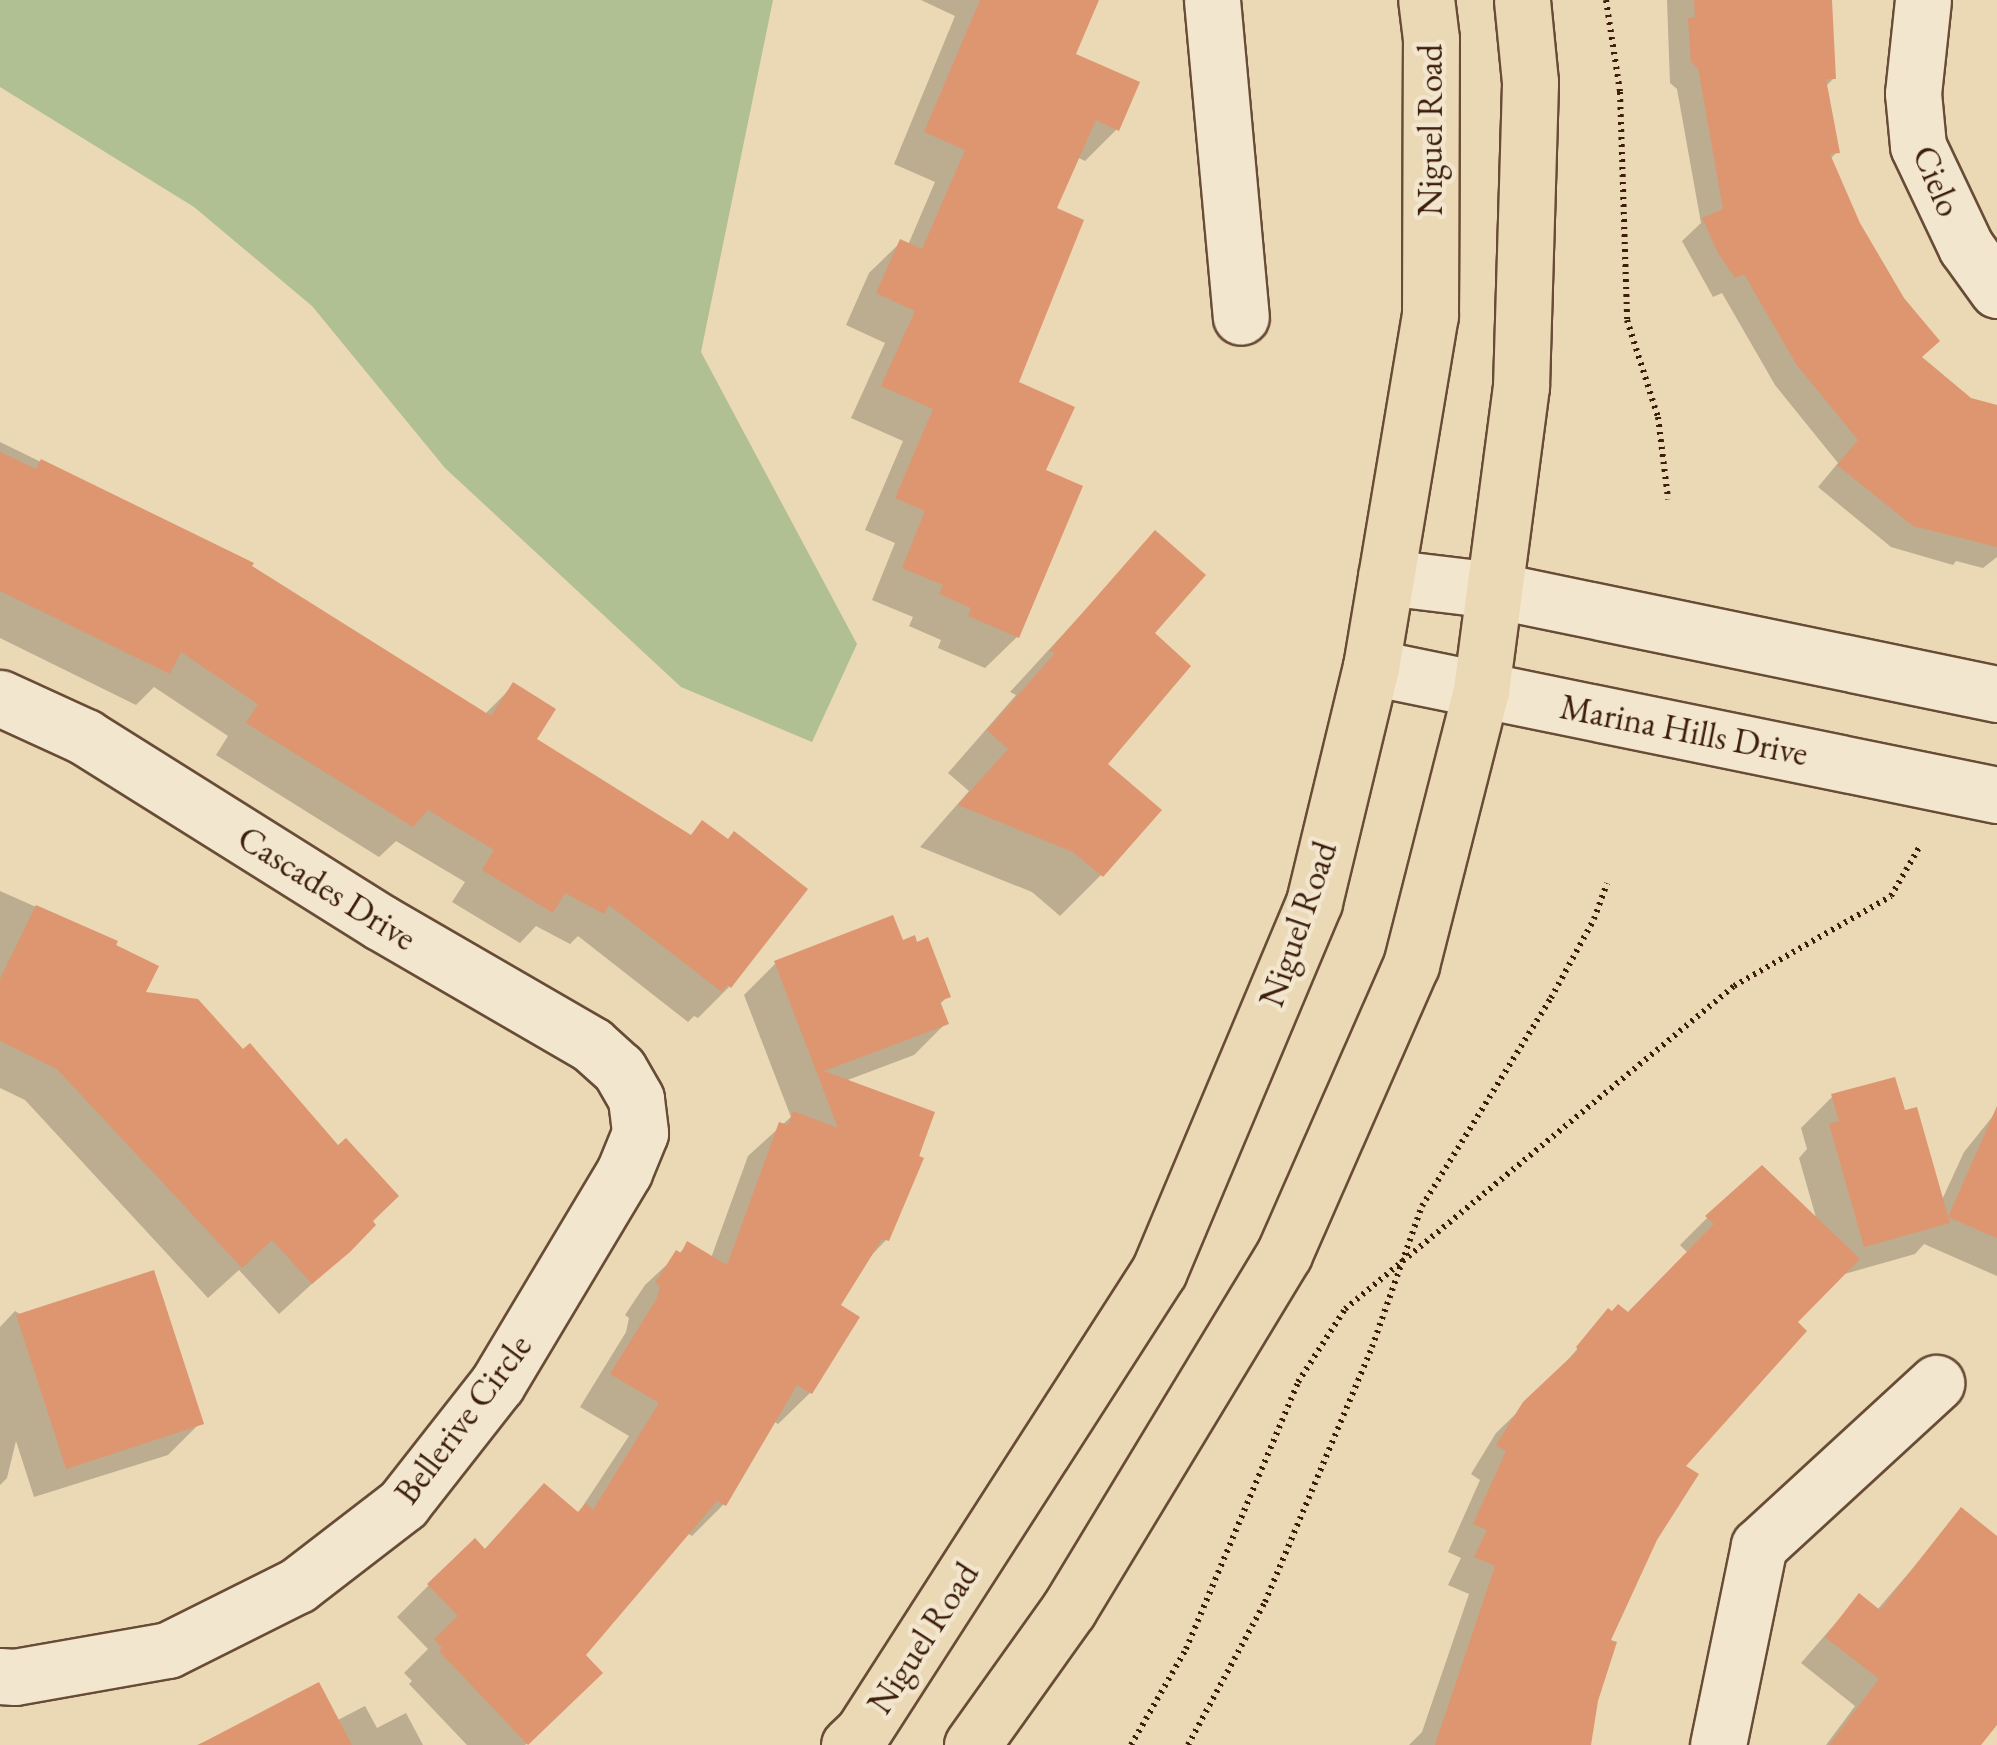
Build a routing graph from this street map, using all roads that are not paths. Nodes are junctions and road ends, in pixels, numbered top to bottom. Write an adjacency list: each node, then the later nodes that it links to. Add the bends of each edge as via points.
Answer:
1 (1212, 0): 6 (street)
2 (1426, 0): 7 (main road, Niguel Road, via 1430,316)
3 (1522, 0): 8 (main road, via 1530,82 1521,387)
4 (1923, 0): 5 (street, Cielo, via 1913,93 1918,146 1966,246)
5 (1997, 290)
6 (1241, 316)
7 (1386, 576): 8 (street); 9 (main road, Niguel Road)
8 (1494, 590): 10 (main road); 11 (street)
9 (1372, 667): 10 (street, Marina Hills Drive); 17 (main road, Niguel Road, via 1314,902 1158,1271)
10 (1481, 690): 13 (street, Marina Hills Drive); 18 (main road, via 1411,965 1284,1254 1069,1609)
11 (1997, 694)
12 (0, 698): 14 (street, Cascades Drive, via 85,737 592,1045)
13 (1997, 794)
14 (636, 1099): 16 (street, Bellerive Circle, via 635,1146 575,1258 497,1384 403,1504 298,1585 168,1650)
15 (1936, 1383): 19 (street, via 1759,1546)
16 (0, 1676)
17 (850, 1745)
18 (972, 1745)
19 (1718, 1745)

